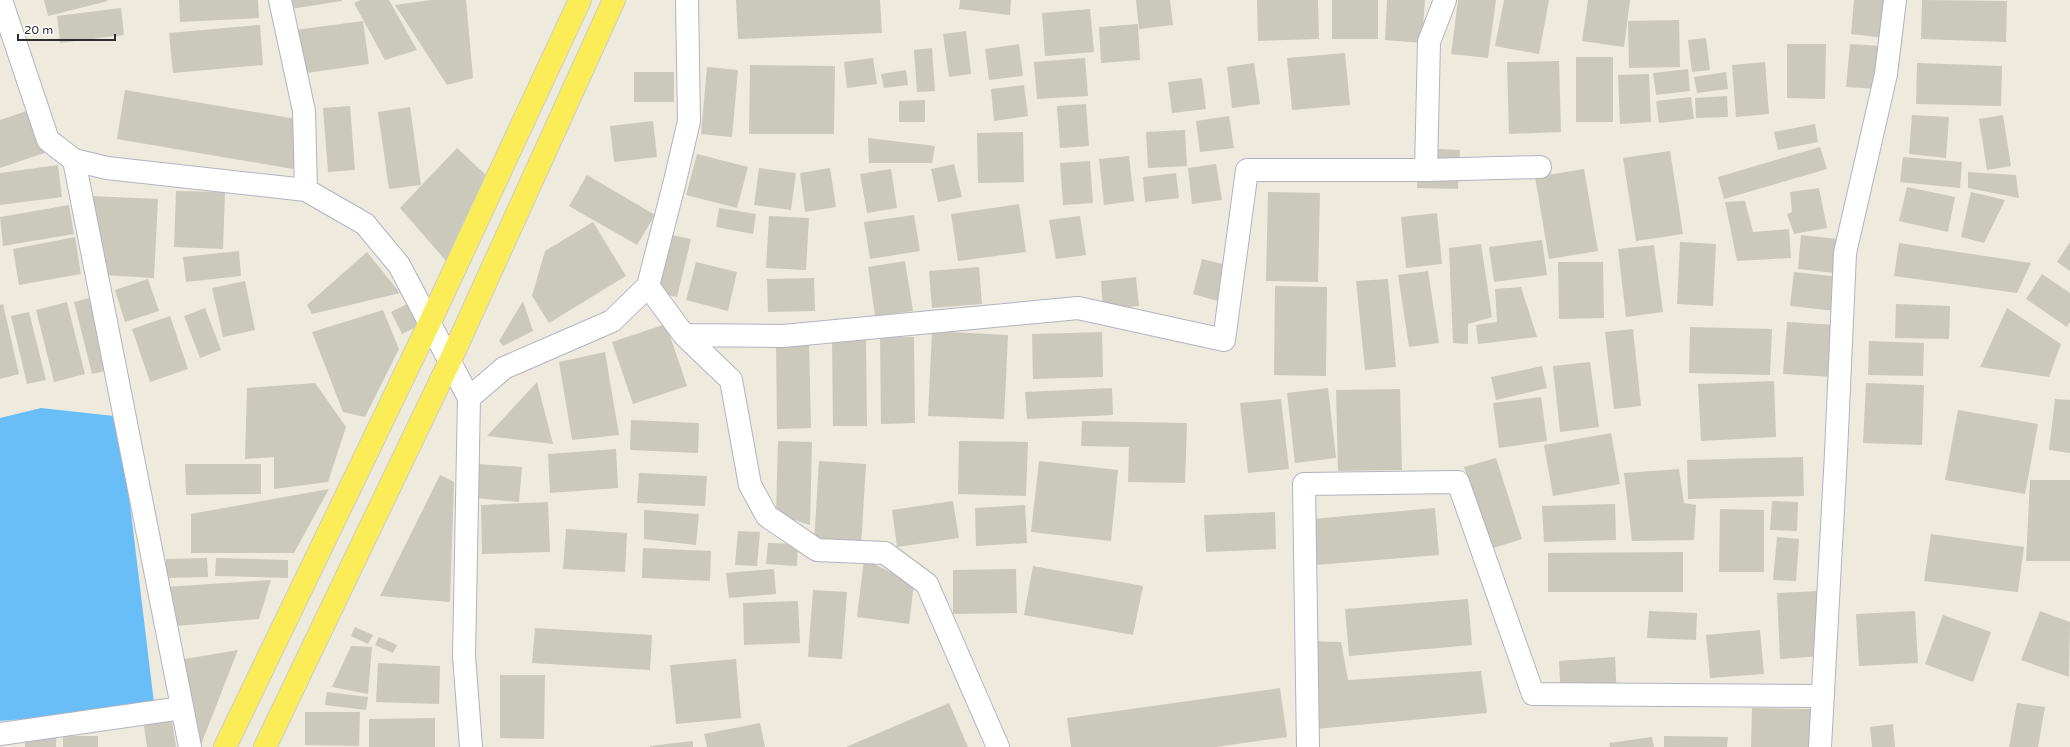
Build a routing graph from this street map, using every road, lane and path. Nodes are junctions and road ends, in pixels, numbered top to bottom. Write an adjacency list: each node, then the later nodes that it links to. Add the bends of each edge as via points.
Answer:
1 (280, 0): 11 (street, via 304,111)
2 (580, 0): 13 (main road)
3 (614, 0): 15 (main road)
4 (687, 0): 12 (street, via 688,121 676,181)
5 (1445, 0): 10 (street, via 1429,42)
6 (1895, 0): 17 (street, via 1886,74 1845,253)
7 (1, 5): 8 (street, via 48,140)
8 (74, 160): 11 (street, via 107,168); 18 (street)
9 (1540, 167): 10 (street)
10 (1426, 170): 14 (street, via 1247,170 1224,340 1078,308 783,336)
11 (306, 190): 13 (street, via 365,224 399,265)
12 (648, 286): 14 (street); 16 (street, via 612,321 504,368)
13 (430, 322): 15 (street); 21 (main road)
14 (684, 335): 24 (street, via 731,380 750,485 767,516 817,550 885,553 927,584)
15 (450, 362): 16 (street); 22 (main road)
16 (469, 398): 23 (street, via 464,656)
17 (1823, 696): 25 (street, via 1533,694 1458,482 1304,484); 26 (street)
18 (182, 708): 19 (street); 20 (street)
19 (0, 734)
20 (190, 747)
21 (225, 747)
22 (265, 747)
23 (471, 747)
24 (998, 747)
25 (1308, 747)
26 (1820, 747)

